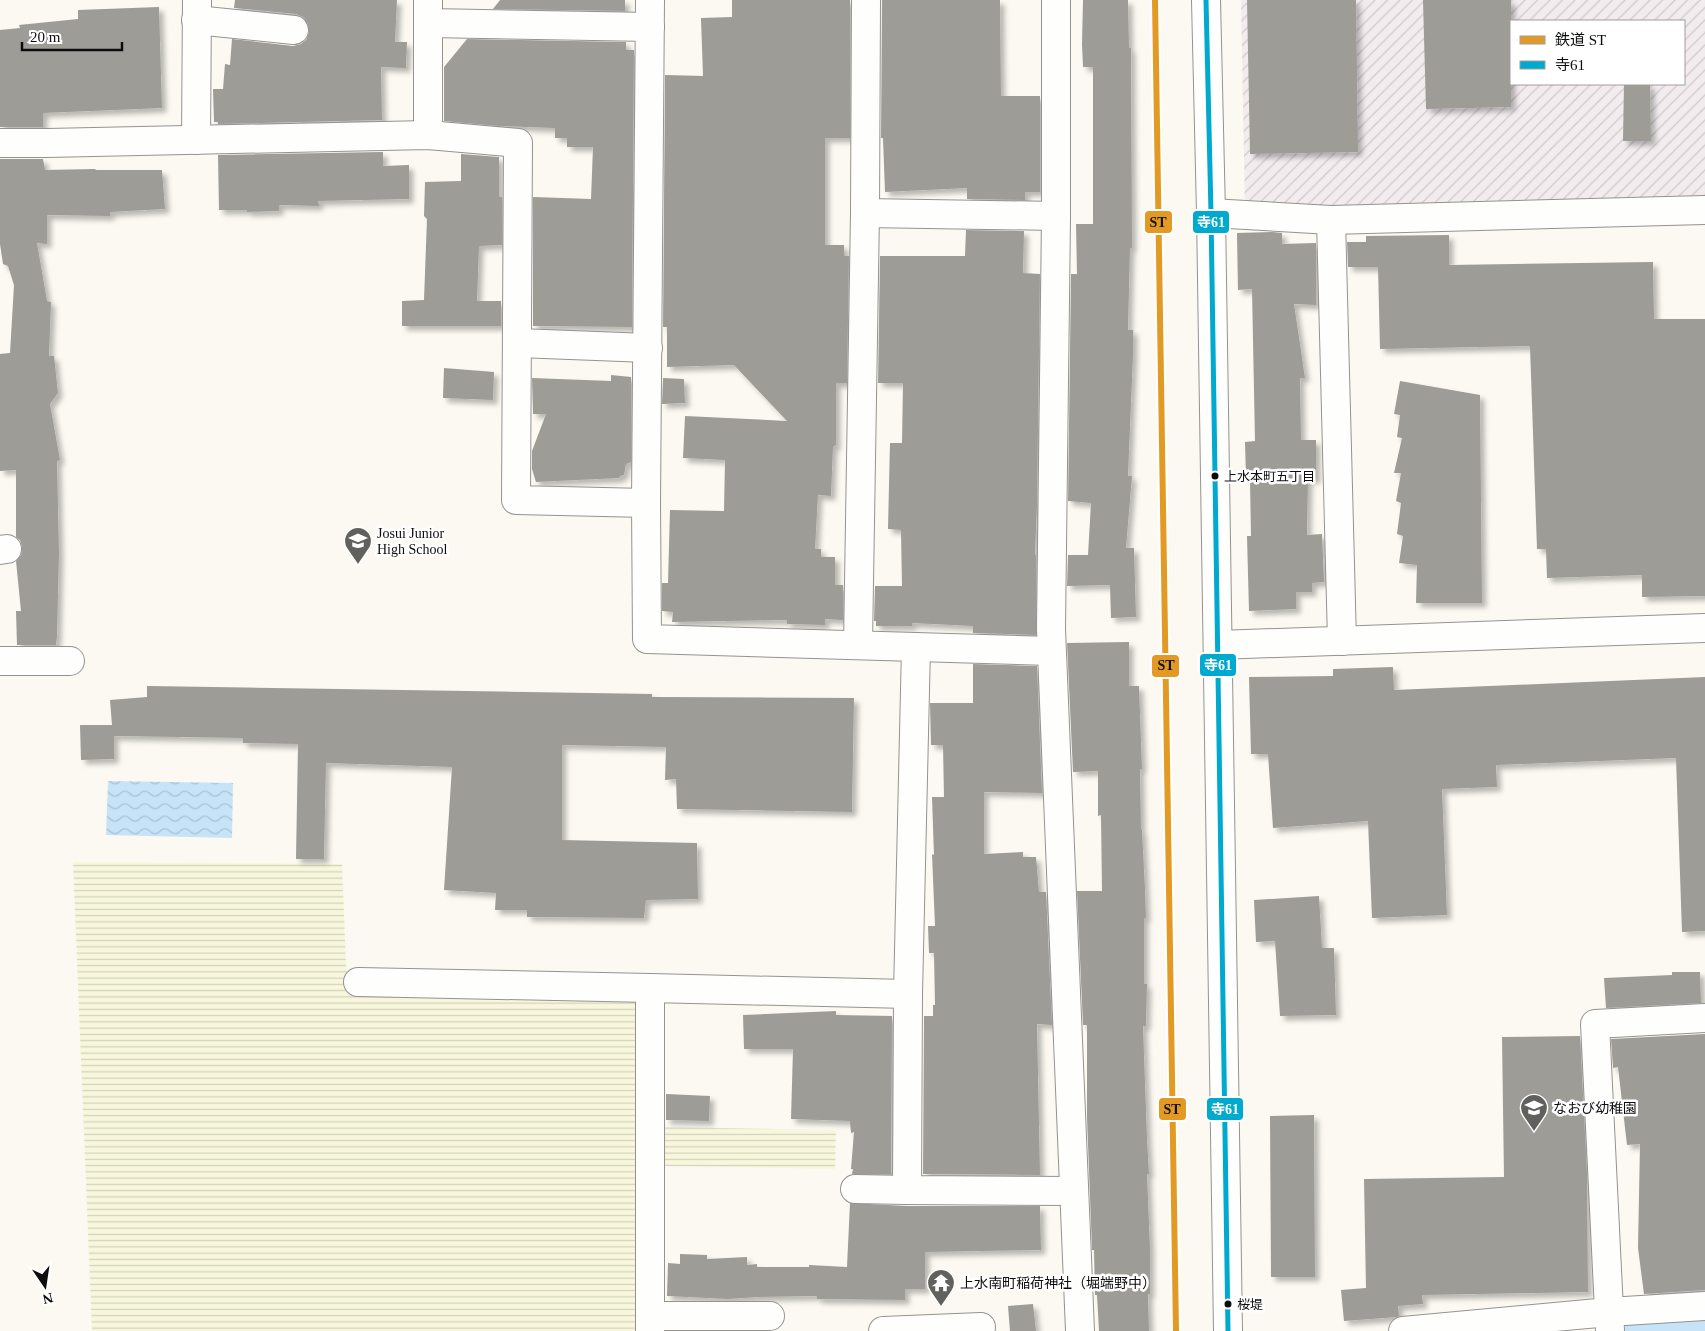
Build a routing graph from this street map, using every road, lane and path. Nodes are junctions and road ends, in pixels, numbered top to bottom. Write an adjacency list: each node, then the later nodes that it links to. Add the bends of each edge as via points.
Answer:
1 (650, 0): 7 (street)
2 (866, 0): 13 (street)
3 (1056, 0): 15 (street)
4 (1206, 0): 14 (street)
5 (196, 10): 8 (street); 10 (street)
6 (428, 11): 7 (street); 9 (street)
7 (650, 27): 18 (street)
8 (294, 30)
9 (428, 135): 10 (street); 17 (street, via 518,143)
10 (196, 140): 11 (street)
11 (0, 143)
12 (1705, 210): 16 (street)
13 (865, 213): 15 (street); 22 (street)
14 (1211, 213): 16 (street); 23 (street)
15 (1056, 216): 25 (street)
16 (1331, 220): 21 (street)
17 (518, 344): 18 (street); 19 (street, via 516,500)
18 (648, 348): 19 (street)
19 (646, 503): 22 (street, via 647,639)
20 (1705, 628): 21 (street)
21 (1342, 641): 23 (street)
22 (858, 645): 24 (street)
23 (1218, 645): 42 (street)
24 (916, 647): 25 (street); 30 (street)
25 (1051, 651): 34 (street)
26 (0, 661): 27 (street)
27 (70, 661)
28 (358, 982): 29 (street)
29 (650, 988): 30 (street); 38 (street)
30 (908, 994): 33 (street)
31 (1705, 1018): 37 (street, via 1595,1024)
32 (855, 1189): 33 (street)
33 (907, 1190): 34 (street)
34 (1073, 1191): 41 (street)
35 (1705, 1306): 37 (street)
36 (770, 1316): 38 (street)
37 (1609, 1319): 43 (street)
38 (650, 1323)
39 (981, 1327): 40 (street)
40 (883, 1331)
41 (1080, 1331)
42 (1228, 1331)
43 (1402, 1331)

